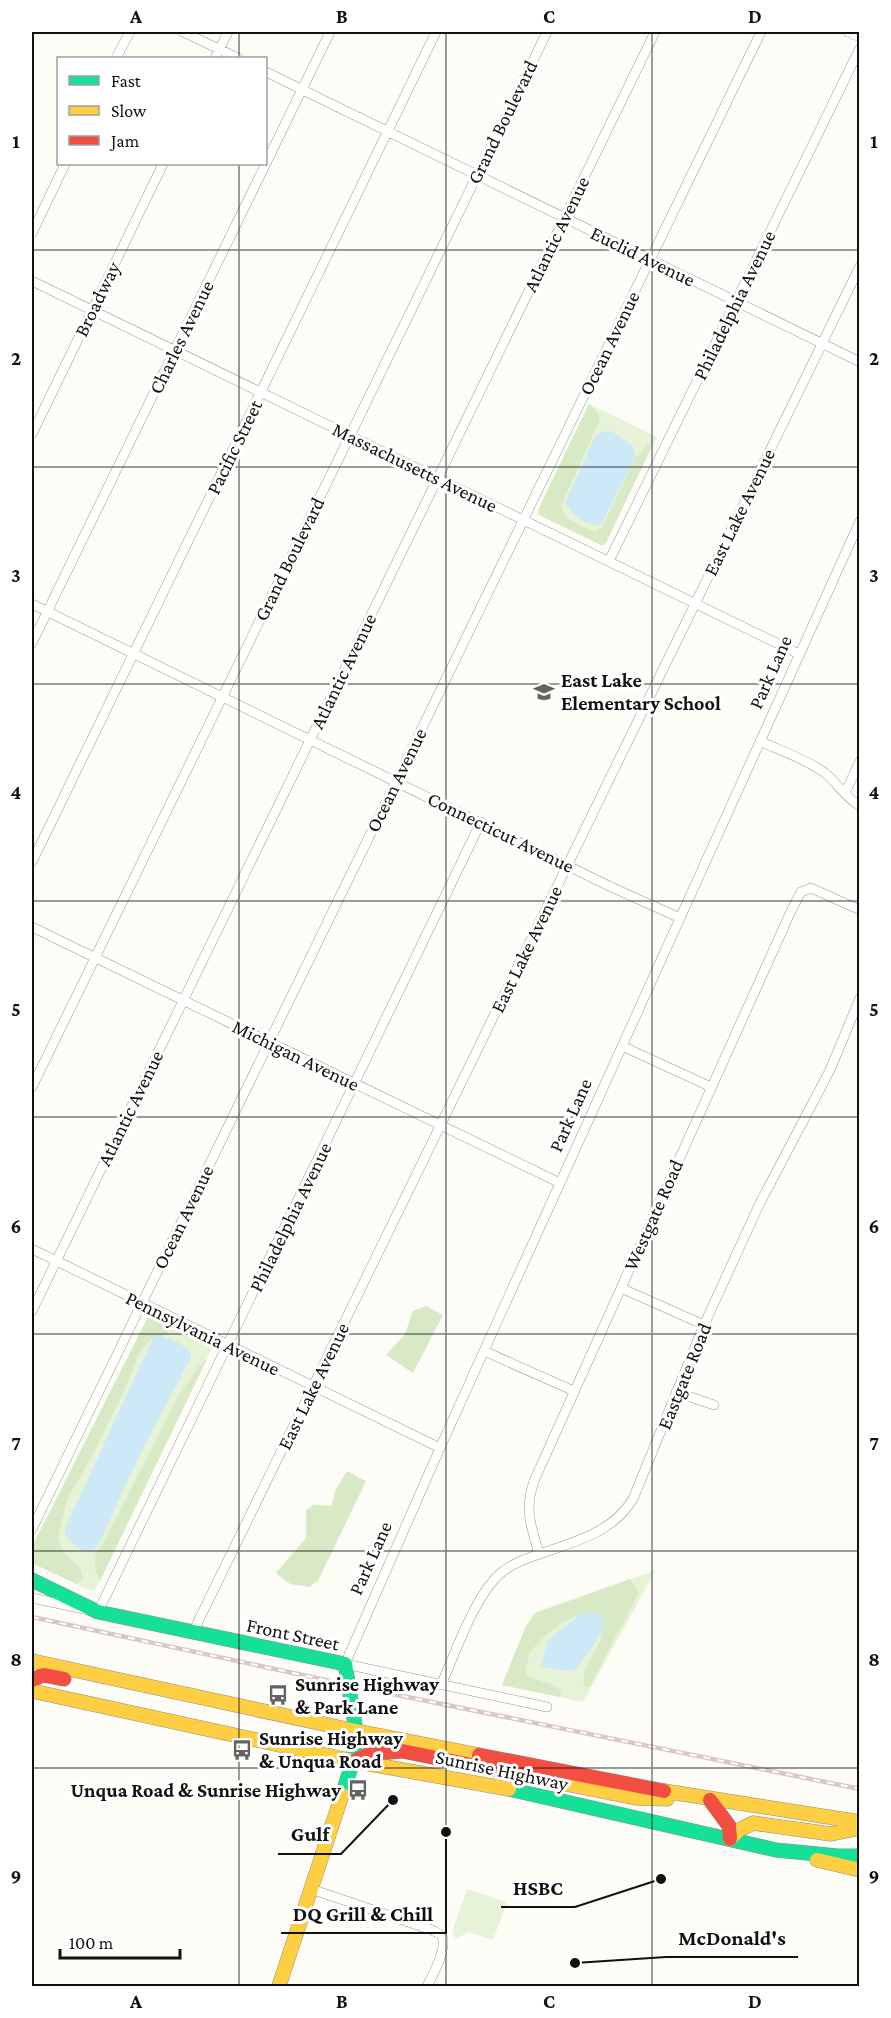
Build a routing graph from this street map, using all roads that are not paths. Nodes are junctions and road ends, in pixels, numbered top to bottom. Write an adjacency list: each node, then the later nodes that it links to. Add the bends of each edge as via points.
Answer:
1 (130, 32): 13 (street)
2 (183, 32): 12 (street)
3 (228, 32): 12 (street)
4 (330, 32): 16 (street, Charles Avenue)
5 (436, 32): 17 (street, Pacific Street)
6 (546, 32): 22 (street, Grand Boulevard)
7 (655, 32): 23 (street, Atlantic Avenue)
8 (761, 32): 25 (street, Ocean Avenue)
9 (848, 32): 10 (street)
10 (860, 37)
11 (860, 48): 28 (street, Philadelphia Avenue)
12 (217, 54): 14 (street)
13 (118, 57)
14 (233, 57)
15 (267, 72): 16 (street, Euclid Avenue)
16 (302, 90): 17 (street, Euclid Avenue); 18 (street, Charles Avenue)
17 (388, 131): 22 (street, Euclid Avenue); 33 (street, Pacific Street)
18 (267, 161)
19 (65, 165): 24 (street)
20 (164, 165): 29 (street, Broadway)
21 (265, 165): 31 (street, Charles Avenue)
22 (476, 175): 23 (street, Euclid Avenue); 35 (street, Grand Boulevard)
23 (564, 218): 25 (street, Euclid Avenue); 36 (street, Atlantic Avenue)
24 (32, 233)
25 (650, 259): 28 (street, Euclid Avenue); 37 (street, Ocean Avenue)
26 (860, 266): 30 (street, East Lake Avenue)
27 (32, 281): 29 (street, Massachusetts Avenue)
28 (736, 301): 30 (street, Euclid Avenue); 39 (street, Philadelphia Avenue)
29 (92, 310): 31 (street, Massachusetts Avenue); 34 (street, Broadway)
30 (822, 343): 32 (street, Euclid Avenue); 40 (street, East Lake Avenue)
31 (174, 351): 33 (street, Massachusetts Avenue); 42 (street, Charles Avenue)
32 (860, 362)
33 (260, 392): 35 (street, Massachusetts Avenue); 44 (street, Pacific Street)
34 (32, 434)
35 (349, 435): 36 (street, Massachusetts Avenue); 46 (street, Grand Boulevard)
36 (437, 478): 37 (street, Massachusetts Avenue); 47 (street, Atlantic Avenue)
37 (523, 520): 39 (street, Massachusetts Avenue); 50 (street, Ocean Avenue)
38 (860, 521): 45 (street, Park Lane)
39 (609, 561): 40 (street, Massachusetts Avenue)
40 (695, 603): 45 (street, Massachusetts Avenue); 55 (street, East Lake Avenue)
41 (32, 604): 42 (street, Connecticut Avenue)
42 (47, 611): 43 (street, Charles Avenue); 44 (street, Connecticut Avenue)
43 (32, 643)
44 (133, 654): 46 (street, Connecticut Avenue); 54 (street, Pacific Street)
45 (799, 654): 48 (street, Park Lane)
46 (222, 696): 47 (street, Connecticut Avenue); 59 (street, Grand Boulevard)
47 (310, 739): 50 (street, Connecticut Avenue); 61 (street, Atlantic Avenue)
48 (760, 741): 51 (street, via 814,766); 57 (street, Park Lane)
49 (860, 760): 51 (street)
50 (396, 780): 53 (street, Connecticut Avenue); 62 (street, Ocean Avenue)
51 (845, 793): 52 (street)
52 (860, 806)
53 (482, 822): 55 (street, Connecticut Avenue); 64 (street, Philadelphia Avenue)
54 (32, 862)
55 (568, 865): 57 (street, Connecticut Avenue); 67 (street, East Lake Avenue)
56 (860, 910): 66 (street, Westgate Road, via 812,888 801,892)
57 (680, 918): 63 (street, Park Lane)
58 (32, 927): 59 (street, Michigan Avenue)
59 (95, 957): 61 (street, Michigan Avenue); 65 (street, Grand Boulevard)
60 (860, 998): 74 (street, Eastgate Road, via 830,1070 759,1205)
61 (183, 1000): 62 (street, Michigan Avenue); 70 (street, Atlantic Avenue)
62 (269, 1042): 64 (street, Michigan Avenue); 72 (street, Ocean Avenue)
63 (622, 1046): 66 (street); 68 (street, Park Lane)
64 (354, 1084): 67 (street, Michigan Avenue); 75 (street, Philadelphia Avenue)
65 (32, 1087)
66 (711, 1087): 71 (street, Westgate Road)
67 (440, 1126): 68 (street, Michigan Avenue); 77 (street, East Lake Avenue)
68 (560, 1183): 76 (street, Park Lane)
69 (32, 1249): 70 (street, Pennsylvania Avenue)
70 (56, 1261): 72 (street, Pennsylvania Avenue); 73 (street, Atlantic Avenue)
71 (621, 1288): 74 (street); 78 (street, Westgate Road)
72 (141, 1303): 75 (street, Pennsylvania Avenue); 82 (street, Ocean Avenue)
73 (32, 1311)
74 (704, 1325): 79 (street, Eastgate Road)
75 (227, 1345): 77 (street, Pennsylvania Avenue); 86 (street, Philadelphia Avenue)
76 (484, 1351): 78 (street); 81 (street, Park Lane)
77 (313, 1387): 81 (street, Pennsylvania Avenue); 87 (street, East Lake Avenue)
78 (574, 1391): 83 (street, Westgate Road, via 529,1496 529,1518)
79 (676, 1392): 80 (street); 83 (street, Eastgate Road, via 627,1510 598,1533)
80 (714, 1405)
81 (440, 1448): 89 (street, Park Lane)
82 (32, 1529)
83 (539, 1554): 91 (street, Eastgate Road, via 512,1565 490,1583)
84 (32, 1580): 86 (main road)
85 (32, 1598): 86 (street, Front Street)
86 (98, 1612): 87 (main road, Front Street)
87 (193, 1632): 89 (main road, Front Street)
88 (32, 1661): 93 (main road, Sunrise Highway)
89 (345, 1665): 91 (street, Front Street); 95 (main road)
90 (32, 1680): 93 (main road, via 43,1675 186,1703)
91 (441, 1685): 94 (street, Front Street)
92 (32, 1691): 96 (main road, Sunrise Highway)
93 (233, 1704): 95 (main road, Sunrise Highway)
94 (547, 1707)
95 (356, 1731): 96 (main road); 97 (main road, Sunrise Highway)
96 (353, 1761): 98 (main road, via 369,1754 402,1751); 99 (main road, Sunrise Highway); 108 (main road)
97 (553, 1768): 98 (main road); 100 (main road, Sunrise Highway)
98 (538, 1778): 99 (main road, via 526,1785); 100 (main road, via 636,1798)
99 (494, 1786): 104 (main road, Sunrise Highway)
100 (695, 1797): 101 (main road, Sunrise Highway)
101 (710, 1800): 102 (main road, Sunrise Highway); 104 (main road, via 729,1826)
102 (860, 1822)
103 (860, 1828): 104 (main road, via 831,1834 753,1823)
104 (730, 1839): 105 (main road, Sunrise Highway)
105 (776, 1850): 106 (main road, Sunrise Highway); 107 (main road)
106 (860, 1856)
107 (860, 1870)
108 (311, 1889): 109 (main road); 110 (street, via 441,1935 444,1943)
109 (279, 1986)
110 (427, 1986)

